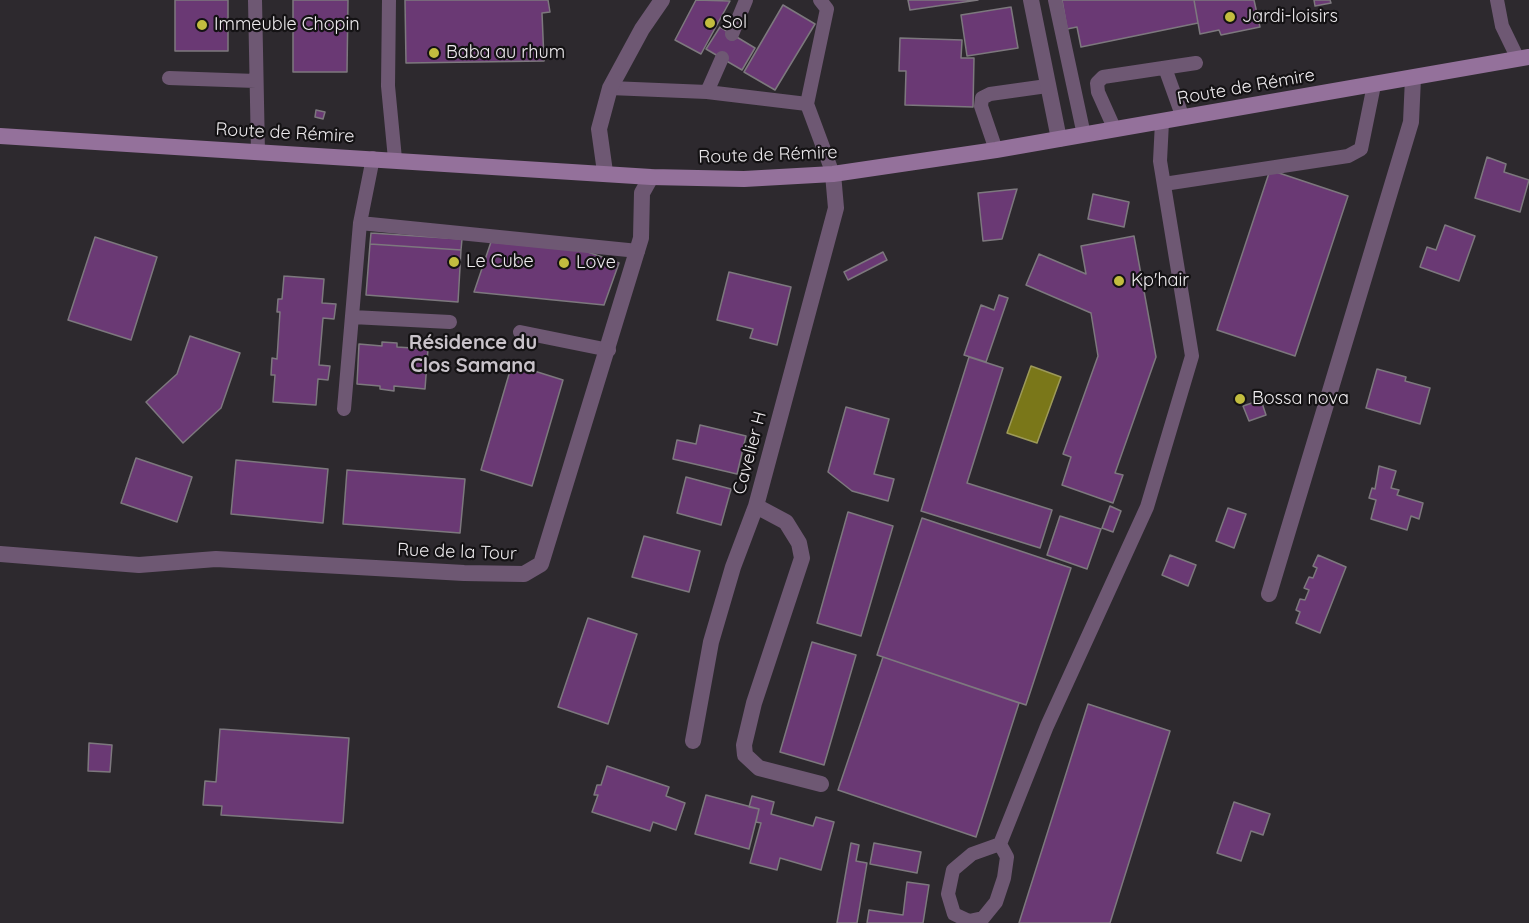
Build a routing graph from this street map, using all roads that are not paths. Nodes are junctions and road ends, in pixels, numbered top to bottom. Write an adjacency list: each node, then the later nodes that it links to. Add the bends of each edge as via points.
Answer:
1 (255, 0): 16 (lane)
2 (389, 0): 31 (lane, via 388,86)
3 (662, 0): 19 (street)
4 (746, 0): 9 (lane)
5 (820, 0): 21 (lane, via 827,9)
6 (1031, 0): 18 (street)
7 (1055, 0): 25 (lane)
8 (1497, 0): 11 (lane, via 1502,26)
9 (732, 34)
10 (723, 58): 20 (lane)
11 (1523, 58): 15 (main road, Route de Rémire)
12 (1196, 63): 13 (lane)
13 (1165, 68): 22 (lane); 24 (lane, via 1103,76 1097,83)
14 (169, 78): 16 (lane)
15 (1413, 78): 17 (main road, Route de Rémire); 45 (street, via 1411,122)
16 (256, 81): 29 (lane)
17 (1374, 85): 22 (main road, Route de Rémire); 35 (lane, via 1361,149 1348,156)
18 (1047, 86): 27 (street); 28 (lane, via 990,93 982,98 981,106)
19 (610, 88): 20 (lane); 32 (street, via 599,129)
20 (707, 92): 21 (lane)
21 (807, 104): 33 (lane)
22 (1183, 118): 23 (main road, Route de Rémire)
23 (1162, 122): 24 (main road, Route de Rémire); 35 (lane, via 1160,161)
24 (1115, 130): 25 (main road, Route de Rémire)
25 (1084, 135): 27 (main road, Route de Rémire)
26 (0, 136): 29 (main road, Route de Rémire)
27 (1059, 139): 28 (main road, Route de Rémire)
28 (996, 150): 33 (main road, Route de Rémire)
29 (258, 152): 30 (main road, Route de Rémire)
30 (372, 158): 31 (main road, Route de Rémire); 36 (lane)
31 (395, 159): 32 (main road, Route de Rémire)
32 (605, 172): 34 (main road, Route de Rémire)
33 (833, 174): 34 (main road, Route de Rémire); 43 (street, Cavelier H, via 836,208)
34 (651, 177): 37 (street, Rue de la Tour, via 642,193 642,238)
35 (1164, 184): 48 (lane, via 1192,356 1147,507 1047,726)
36 (360, 223): 37 (lane); 38 (lane)
37 (638, 251): 41 (street, Rue de la Tour)
38 (352, 317): 39 (lane); 42 (lane)
39 (450, 322)
40 (520, 332): 41 (lane)
41 (609, 350): 44 (street, Rue de la Tour, via 542,564 524,574 216,559 139,566)
42 (344, 409)
43 (756, 506): 46 (street, Cavelier H, via 711,642); 47 (street, via 786,522 799,543 802,558 754,703 745,755 759,768)
44 (0, 554)
45 (1269, 594)
46 (693, 741)
47 (821, 784)
48 (1000, 844): 48 (lane, via 972,854 953,870 948,894 954,914 969,921 983,918 996,902 1007,857)

